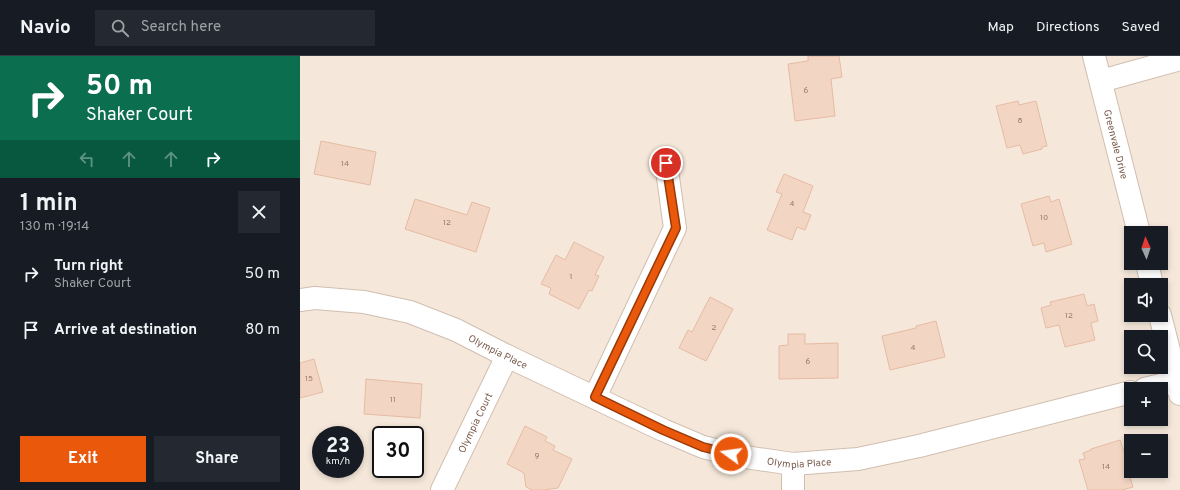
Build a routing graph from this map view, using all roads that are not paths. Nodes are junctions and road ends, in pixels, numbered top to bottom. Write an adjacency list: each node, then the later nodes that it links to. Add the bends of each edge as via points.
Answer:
1 (1094, 56): 3 (street, Greenvale Drive)
2 (1180, 59): 3 (street)
3 (1101, 81): 5 (street, Greenvale Drive)
4 (666, 163): 12 (street, via 676,228)
5 (1137, 226)
6 (300, 300): 8 (street, Olympia Place, via 315,298 364,302 410,312 456,330)
7 (1162, 322): 10 (street)
8 (507, 356): 12 (street, Olympia Place); 14 (street, Olympia Court)
9 (1168, 388): 10 (street)
10 (1178, 388)
11 (1124, 394): 13 (street, Olympia Place, via 858,459)
12 (595, 397): 13 (street, Olympia Place, via 703,447 745,458)
13 (793, 464): 15 (street)
14 (442, 490)
15 (793, 490)

